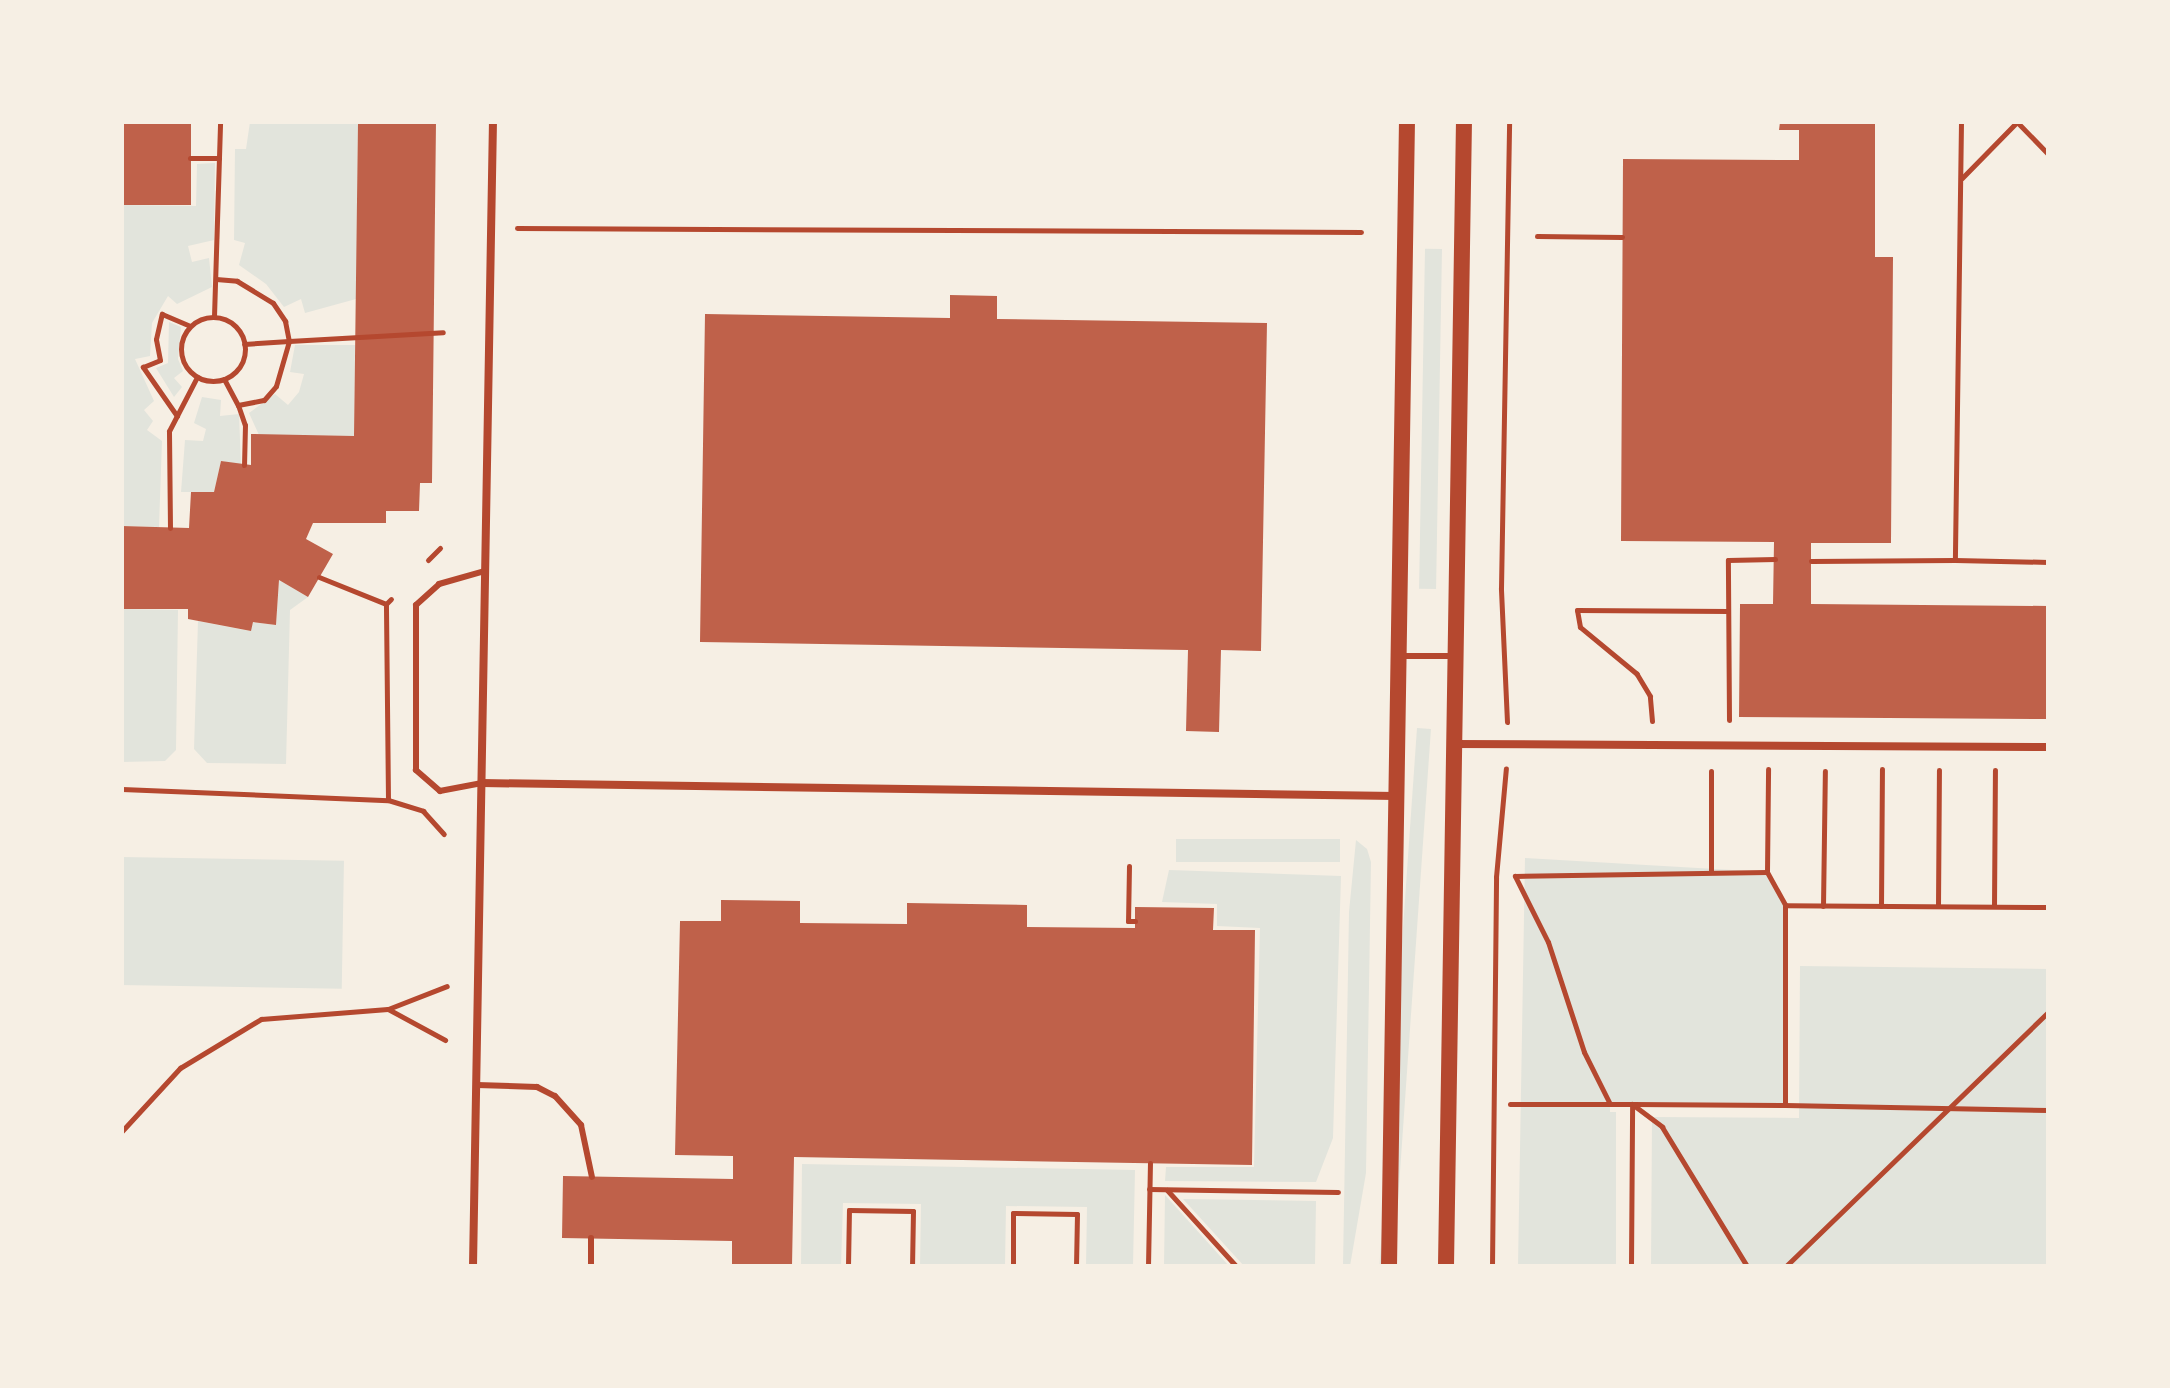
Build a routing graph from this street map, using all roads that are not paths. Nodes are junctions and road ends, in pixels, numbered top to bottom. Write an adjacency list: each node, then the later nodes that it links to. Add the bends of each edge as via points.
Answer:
1 (493, 122): 4 (street)
2 (1407, 122): 5 (main road)
3 (1464, 122): 6 (main road)
4 (485, 571): 9 (street); 9 (lane, via 439,584 416,605 416,770 440,791)
5 (1399, 656): 6 (lane); 10 (main road)
6 (1454, 656): 7 (main road)
7 (1452, 744): 8 (street); 17 (main road)
8 (2048, 747)
9 (482, 783): 10 (street); 11 (street)
10 (1396, 796): 16 (main road)
11 (477, 1085): 12 (lane, via 537,1087 555,1096 581,1125); 14 (street)
12 (592, 1177)
13 (591, 1238): 15 (lane)
14 (473, 1266)
15 (591, 1266)
16 (1389, 1266)
17 (1446, 1266)

